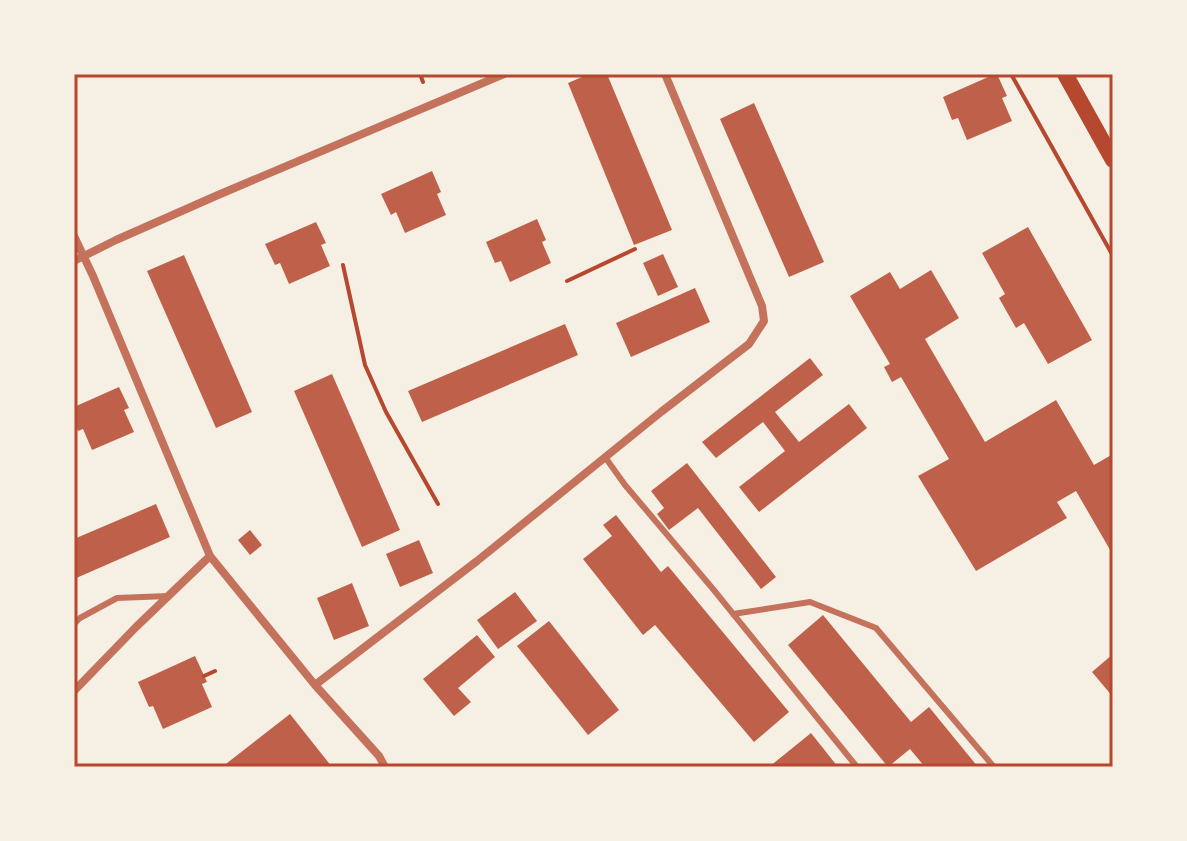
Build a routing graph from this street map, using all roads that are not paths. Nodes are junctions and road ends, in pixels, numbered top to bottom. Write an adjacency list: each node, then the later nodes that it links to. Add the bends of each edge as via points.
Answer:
1 (504, 74): 6 (street)
2 (665, 74): 8 (street, via 764,321 749,344)
3 (1065, 74): 4 (main road)
4 (1113, 160)
5 (74, 236): 6 (street)
6 (84, 257): 7 (street); 9 (street)
7 (74, 261)
8 (605, 457): 11 (lane); 13 (street)
9 (210, 556): 10 (street); 13 (street)
10 (168, 596): 12 (lane, via 117,598); 14 (street)
11 (733, 614): 16 (lane); 17 (lane, via 810,602 876,628)
12 (74, 624)
13 (315, 685): 15 (street)
14 (74, 691)
15 (385, 767)
16 (857, 767)
17 (994, 767)

